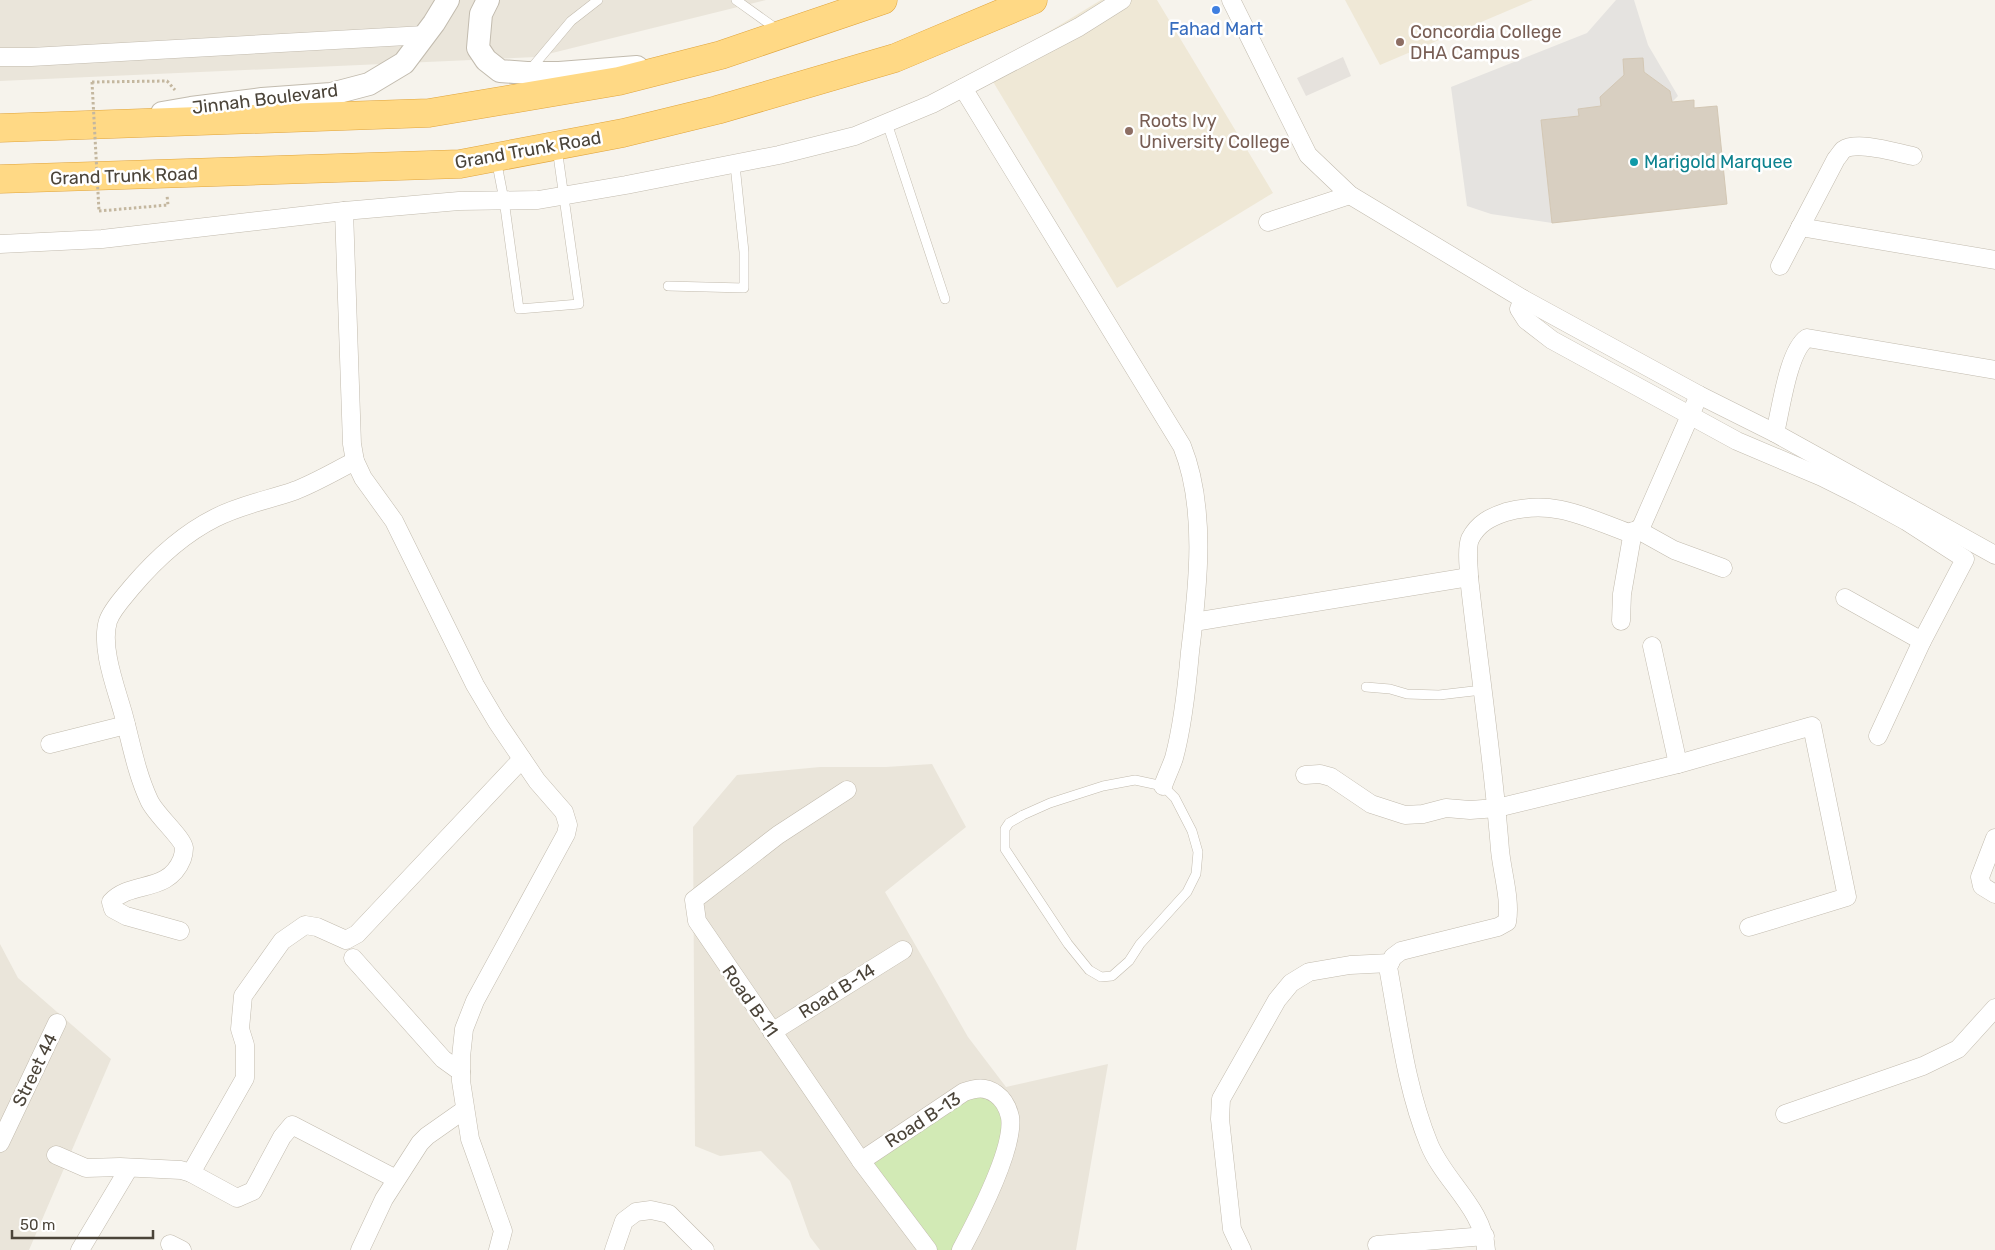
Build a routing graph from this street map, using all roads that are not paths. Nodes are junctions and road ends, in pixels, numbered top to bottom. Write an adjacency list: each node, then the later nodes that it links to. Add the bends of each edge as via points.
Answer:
1 (448, 0): 10 (street, Jinnah Boulevard)
2 (488, 0): 13 (street, via 481,14 478,48 486,60 500,71)
3 (598, 0): 13 (lane, via 571,21)
4 (736, 0): 9 (lane)
5 (1033, 0): 18 (highway, Grand Trunk Road, via 895,58 717,110)
6 (1122, 0): 14 (street, via 1079,27)
7 (1231, 0): 24 (street, via 1308,156)
8 (870, 3): 9 (highway)
9 (784, 34): 11 (highway)
10 (425, 35): 12 (street); 16 (street, Jinnah Boulevard, via 404,63 370,84 331,94 191,108)
11 (721, 55): 13 (street, via 656,65); 16 (highway, via 619,82 429,113)
12 (0, 57)
13 (527, 73)
14 (963, 88): 15 (street); 46 (street, via 1182,446 1194,487 1198,542)
15 (887, 123): 21 (street, via 855,136); 33 (lane)
16 (105, 124): 17 (highway)
17 (0, 128)
18 (557, 146): 20 (highway, Grand Trunk Road); 23 (lane)
19 (1913, 156): 28 (street, via 1864,146 1843,150)
20 (496, 157): 22 (highway, Grand Trunk Road, via 460,164); 25 (lane)
21 (735, 165): 23 (street); 32 (lane, via 744,252 744,288)
22 (0, 179)
23 (564, 195): 25 (street, via 538,200); 25 (lane, via 580,304 519,309)
24 (1350, 195): 27 (street); 34 (street)
25 (504, 200): 26 (street)
26 (344, 210): 29 (street, via 102,239); 39 (street)
27 (1268, 222)
28 (1800, 226): 30 (street); 31 (street)
29 (0, 244)
30 (1995, 260)
31 (1780, 266)
32 (668, 286)
33 (945, 299)
34 (1523, 299): 36 (street); 37 (street, via 1520,309 1526,320 1552,340)
35 (1995, 370): 38 (street, via 1807,338 1794,354)
36 (1699, 396): 37 (street); 38 (street)
37 (1690, 416): 40 (street, via 1642,524); 47 (street, via 1737,441 1852,492 1965,558)
38 (1775, 433): 41 (street)
39 (355, 461): 51 (street, via 294,490 216,517 190,532 135,583 108,621 106,646); 54 (street, via 363,478 394,521 475,685)
40 (1635, 530): 42 (street, via 1674,550); 43 (street, via 1629,533 1564,509 1530,506 1489,517 1470,540); 45 (street, via 1622,594)
41 (1995, 556)
42 (1723, 568)
43 (1469, 577): 46 (street); 50 (street)
44 (1844, 598): 47 (street)
45 (1621, 621)
46 (1194, 622): 57 (street, via 1174,757)
47 (1922, 641): 52 (street)
48 (1652, 646): 55 (street)
49 (1366, 687): 50 (lane, via 1439,695)
50 (1482, 690): 59 (street)
51 (126, 725): 53 (street); 63 (street, via 137,772 148,800 184,848 182,858 168,878 118,896 111,902 113,909 126,916)
52 (1878, 736)
53 (50, 744)
54 (522, 759): 70 (street, via 564,812 568,824 566,834 475,1001 464,1029); 77 (street, via 358,934 346,940 317,926 305,925 282,941 244,996 240,1029 245,1045 245,1078)
55 (1678, 764): 59 (street); 62 (street, via 1812,726 1847,897)
56 (1305, 775): 59 (street, via 1331,777 1371,804 1404,815 1446,808)
57 (1163, 786): 57 (lane, via 1175,798 1192,830 1198,852 1196,874 1186,892 1129,961 1112,976 1101,977 1089,970 1068,944 1006,849 1006,829 1009,823 1023,815 1103,786 1135,780)
58 (847, 790): 69 (street, Road B-11, via 778,835 694,900 697,921 703,932)
59 (1497, 808): 66 (street, via 1508,922 1401,950)
60 (1995, 838): 61 (street, via 1980,877 1982,886)
61 (1995, 894)
62 (1749, 927)
63 (180, 931)
64 (903, 950): 69 (street, Road B-14)
65 (353, 958): 70 (street, via 442,1059)
66 (1390, 963): 79 (street, via 1388,967 1411,1090 1430,1146 1476,1218); 88 (street, via 1350,964 1309,972 1290,983 1221,1099 1220,1119 1232,1229)
67 (1995, 1008): 72 (street, via 1958,1049 1923,1066)
68 (57, 1024): 73 (street, Street 44)
69 (772, 1032): 75 (street, Road B-11)
70 (461, 1072): 71 (street)
71 (464, 1110): 78 (street, via 420,1143); 83 (street, via 473,1148 503,1231)
72 (1785, 1114)
73 (0, 1143)
74 (56, 1155): 76 (street, via 86,1168)
75 (861, 1161): 86 (street, Road B-11); 87 (street, Road B-13, via 964,1092 979,1087 1002,1099 1010,1117 1008,1140 993,1184)
76 (129, 1168): 77 (street); 81 (street)
77 (191, 1173): 78 (street, via 237,1198 253,1192 282,1136 292,1125)
78 (396, 1179): 82 (street)
79 (1486, 1243): 80 (street)
80 (1377, 1245)
81 (80, 1250)
82 (360, 1250)
83 (498, 1250)
84 (614, 1250): 85 (street, via 624,1221 636,1212 651,1210 669,1214)
85 (705, 1250)
86 (928, 1250)
87 (961, 1250)
88 (1242, 1250)

